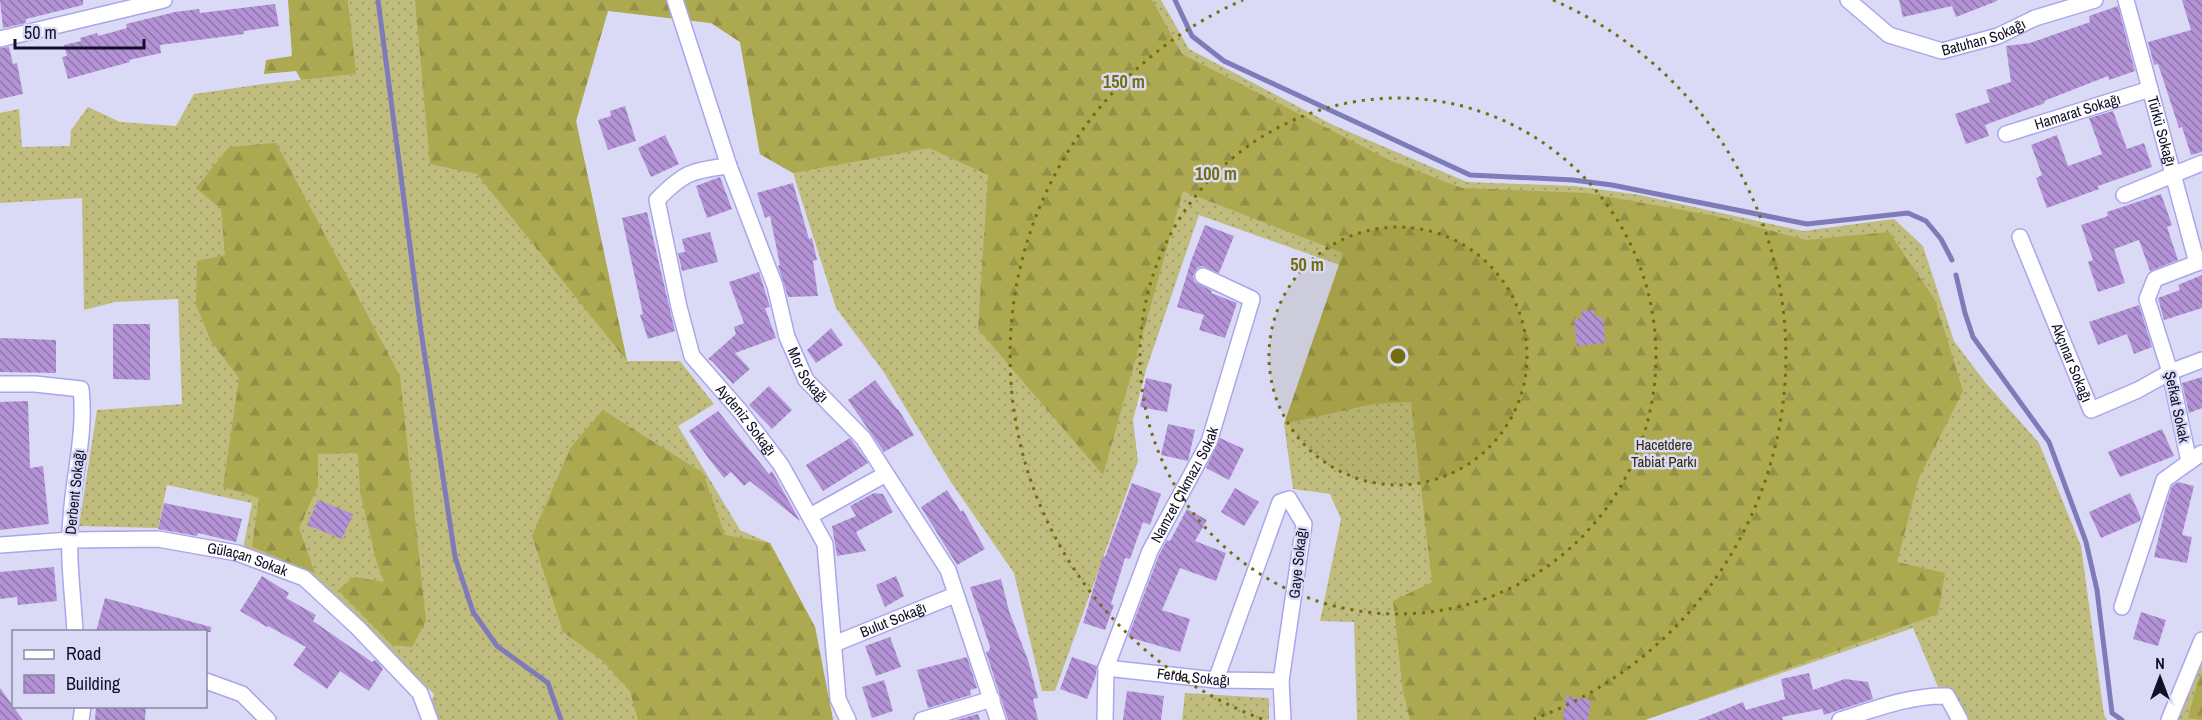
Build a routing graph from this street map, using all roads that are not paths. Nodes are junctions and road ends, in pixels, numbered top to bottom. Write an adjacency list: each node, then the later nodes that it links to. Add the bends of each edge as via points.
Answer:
1 (164, 0): 6 (street)
2 (675, 0): 10 (street, Mor Sokağı)
3 (1848, 0): 4 (street, Batuhan Sokağı, via 1890,34 1942,51 1998,36 2035,18)
4 (2095, 0)
5 (2126, 0): 7 (street, Türkü Sokağı)
6 (0, 39)
7 (2150, 89): 8 (street, Hamarat Sokağı); 11 (street, Türkü Sokağı)
8 (2006, 134)
9 (2202, 163): 11 (street)
10 (729, 166): 20 (street, Mor Sokağı, via 806,380 863,438); 21 (street, Aydeniz Sokağı, via 699,169 674,182 657,200 679,307 692,356 781,465)
11 (2173, 175): 12 (street); 14 (street, Türkü Sokağı)
12 (2124, 195)
13 (2020, 237): 17 (street, Akçınar Sokağı, via 2091,410)
14 (2200, 262): 17 (street, Şefkat Sokak, via 2155,279 2146,299)
15 (1203, 276): 29 (street, Namzet Çıkmazı Sokak, via 1252,299 1209,442 1150,551)
16 (2202, 360): 17 (street, Akçınar Sokağı)
17 (2170, 372): 19 (street, Şefkat Sokak)
18 (0, 384): 22 (street, Derbent Sokağı, via 81,389 84,412)
19 (2195, 457): 25 (street, Şefkat Sokak, via 2164,480)
20 (886, 474): 21 (street); 24 (street, Mor Sokağı, via 948,570)
21 (810, 516): 28 (street, Aydeniz Sokağı, via 825,544)
22 (70, 540): 23 (street, Gülaçan Sokak); 26 (street, Derbent Sokağı); 35 (street, Gülaçan Sokak, via 158,538 237,553 304,578 420,693)
23 (0, 545)
24 (955, 595): 28 (street, Bulut Sokağı); 33 (street, Mor Sokağı)
25 (2122, 607)
26 (75, 630)
27 (2202, 640): 43 (street)
28 (834, 644): 36 (street, Aydeniz Sokağı, via 838,699)
29 (1106, 668): 30 (street, Ferda Sokağı); 39 (street, Namzet Çıkmazı Sokak)
30 (1216, 680): 32 (street, Ferda Sokağı); 32 (street, Gaye Sokağı, via 1280,502 1289,499 1304,524)
31 (207, 681): 34 (street, via 242,694)
32 (1281, 681): 40 (street, Gaye Sokağı)
33 (992, 699): 37 (street); 38 (street, Mor Sokağı)
34 (268, 720)
35 (430, 720)
36 (848, 720)
37 (922, 720)
38 (998, 720)
39 (1105, 720)
40 (1283, 720)
41 (1840, 720): 42 (street, via 1926,695 1947,696)
42 (1960, 720)
43 (2169, 720)

